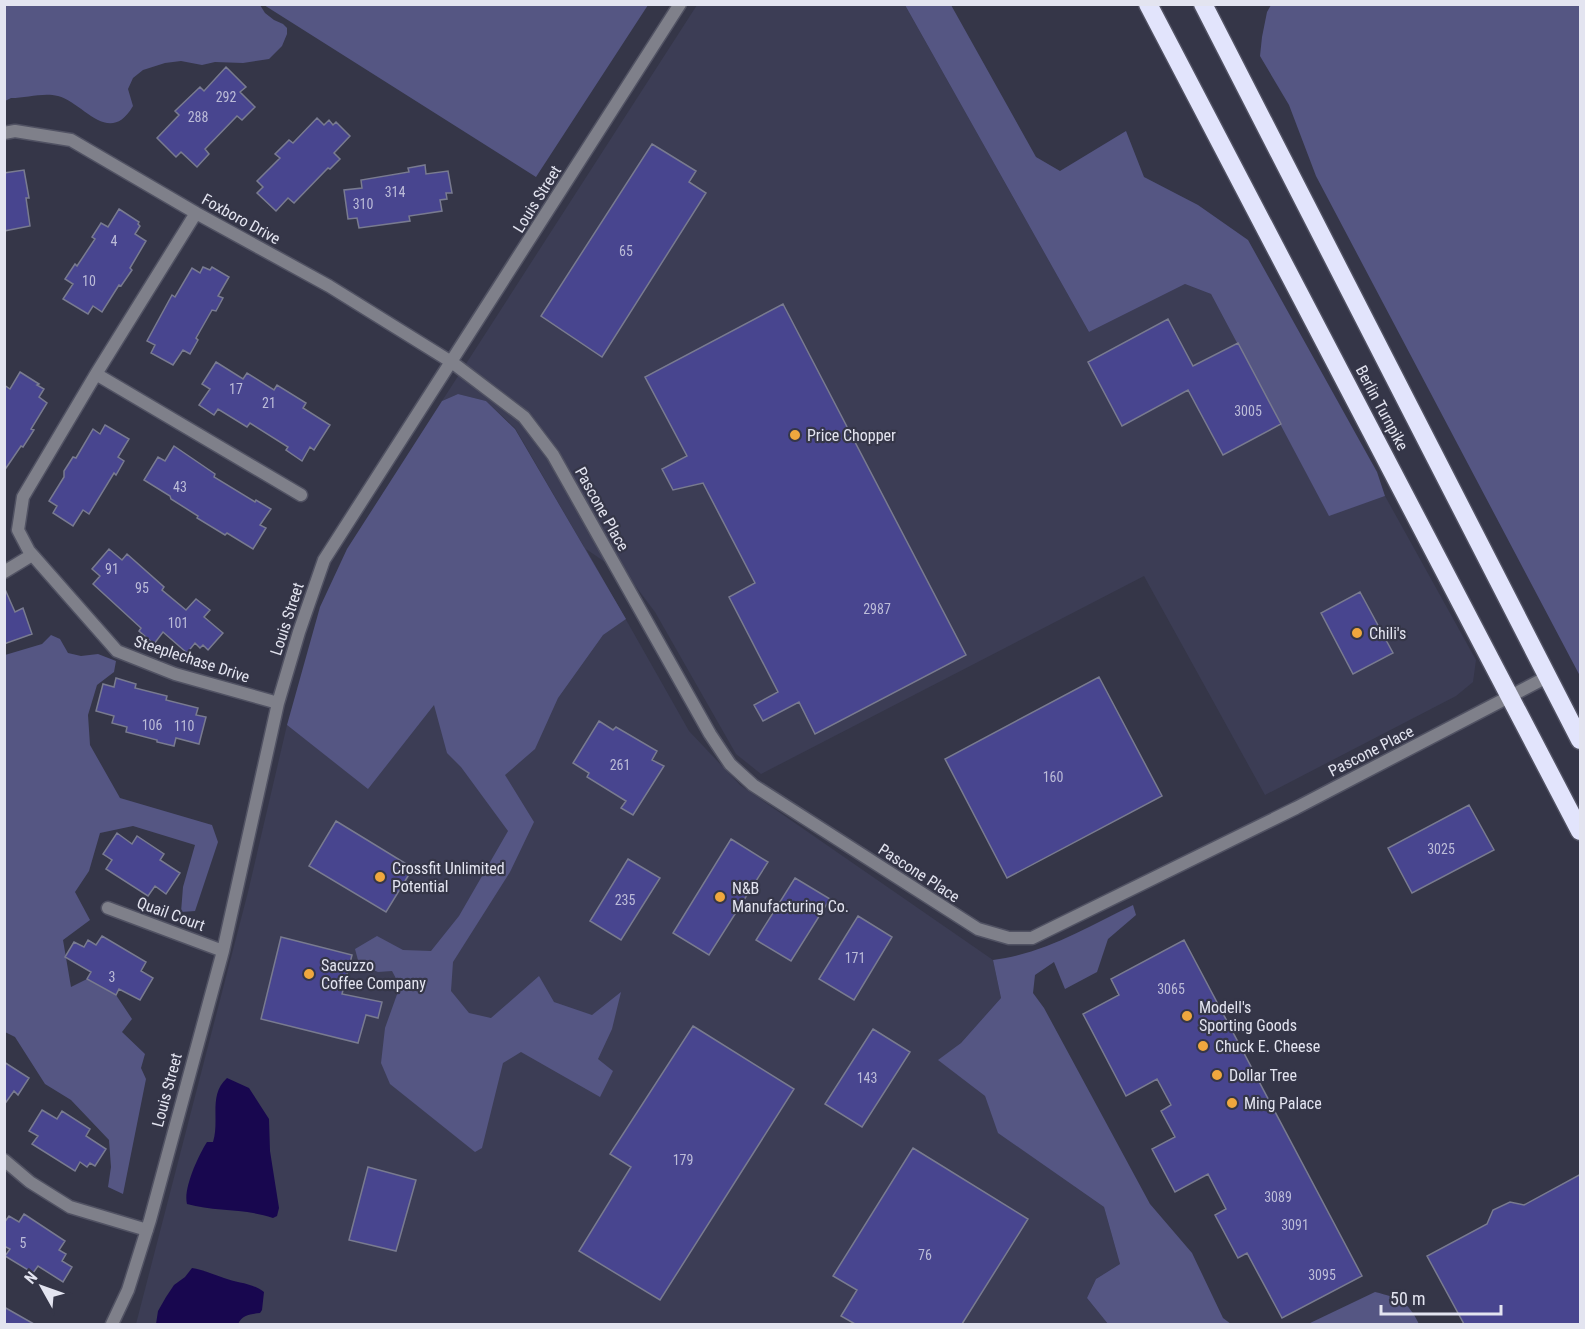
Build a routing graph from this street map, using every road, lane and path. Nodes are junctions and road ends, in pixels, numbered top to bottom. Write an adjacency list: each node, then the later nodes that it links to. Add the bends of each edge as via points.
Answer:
1 (680, 4): 6 (street, Louis Street)
2 (1148, 4): 12 (highway, Berlin Turnpike)
3 (1203, 4): 11 (highway, Berlin Turnpike)
4 (4, 133): 5 (street, Foxboro Drive, via 15,131 71,140)
5 (196, 213): 6 (street, Foxboro Drive, via 329,286); 7 (street, Steeplechase Drive)
6 (453, 363): 12 (street, Pascone Place, via 524,417 553,455 730,764 753,785 978,930 1009,938 1032,938 1296,808); 13 (street, Louis Street, via 324,560)
7 (96, 374): 8 (street); 9 (street, Steeplechase Drive, via 23,497 18,530)
8 (301, 495)
9 (32, 555): 10 (street); 13 (street, Steeplechase Drive, via 117,651 175,674)
10 (4, 572)
11 (1547, 677): 12 (street, Pascone Place); 14 (highway, Berlin Turnpike)
12 (1510, 696): 15 (highway, Berlin Turnpike)
13 (278, 703): 17 (street, Louis Street)
14 (1581, 741)
15 (1581, 831)
16 (108, 908): 17 (street, Quail Court)
17 (223, 951): 19 (street, Louis Street)
18 (4, 1160): 19 (street, via 70,1207)
19 (147, 1230): 20 (street, Louis Street, via 128,1290)
20 (112, 1324)

